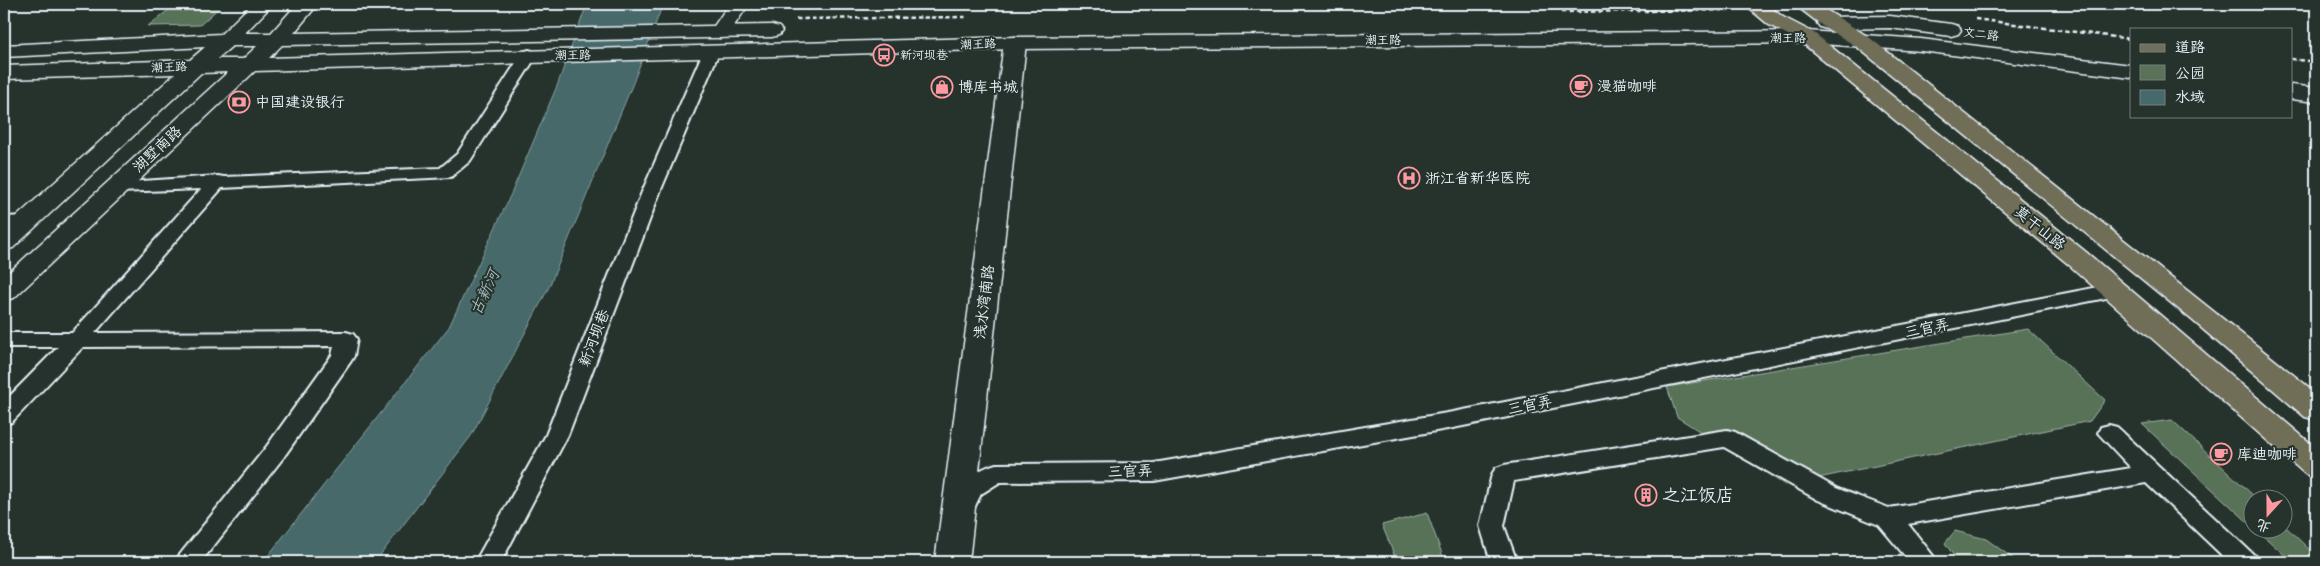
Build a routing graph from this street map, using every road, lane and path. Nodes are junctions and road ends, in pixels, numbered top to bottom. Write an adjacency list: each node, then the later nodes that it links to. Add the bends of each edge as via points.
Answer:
1 (263, 4): 11 (main road)
2 (308, 4): 10 (main road, 湖墅南路)
3 (739, 4): 8 (main road)
4 (1754, 4): 6 (main road, 莫干山路)
5 (1804, 4): 7 (main road)
6 (1776, 21): 7 (main road, 潮王路); 8 (main road, 潮王路); 9 (main road, 莫干山路)
7 (1831, 23): 12 (main road); 17 (main road, 文二路, via 1890,22)
8 (720, 32): 14 (main road, 潮王路, via 667,33)
9 (1807, 37): 12 (main road, 潮王路); 13 (main road, 潮王路); 33 (main road, 莫干山路)
10 (276, 39): 11 (main road, 潮王路); 14 (main road, 潮王路); 21 (main road, 湖墅南路)
11 (227, 40): 15 (main road, 潮王路); 22 (main road)
12 (1863, 42): 24 (main road, 文二路, via 1922,45); 37 (main road)
13 (1016, 43): 16 (main road, 潮王路); 42 (main road, 浅水湾南路)
14 (561, 44): 16 (main road, 潮王路, via 660,53); 18 (main road, 潮王路)
15 (4, 52)
16 (711, 52): 45 (lane, 新河坝巷, via 650,192 557,435)
17 (2130, 53)
18 (530, 56): 21 (main road, 潮王路); 29 (lane, via 464,156 445,173)
19 (2292, 59): 20 (path)
20 (2316, 62)
21 (248, 65): 22 (main road, 潮王路); 30 (main road, 湖墅南路)
22 (195, 67): 23 (main road, 潮王路); 31 (main road)
23 (4, 72)
24 (2130, 72)
25 (2292, 73): 26 (main road)
26 (2316, 76)
27 (2292, 92): 28 (main road)
28 (2316, 96)
29 (218, 181): 30 (lane); 35 (lane)
30 (117, 187): 34 (main road, 湖墅南路)
31 (15, 223): 32 (main road)
32 (4, 242)
33 (2114, 290): 40 (main road, 莫干山路); 42 (lane, 三官弄, via 1453,420 1154,472 996,473 972,488)
34 (4, 292)
35 (78, 339): 36 (lane); 38 (lane); 44 (lane, via 346,339 343,356 275,452)
36 (4, 340)
37 (2316, 409)
38 (4, 416)
39 (2109, 433): 41 (lane)
40 (2316, 466)
41 (2151, 473): 43 (lane); 49 (lane)
42 (959, 513): 46 (main road, 浅水湾南路)
43 (1888, 518): 47 (lane, via 1827,494 1727,438 1504,474 1492,526); 48 (lane)
44 (187, 562)
45 (488, 562)
46 (952, 562)
47 (1504, 562)
48 (1925, 562)
49 (2245, 562)

